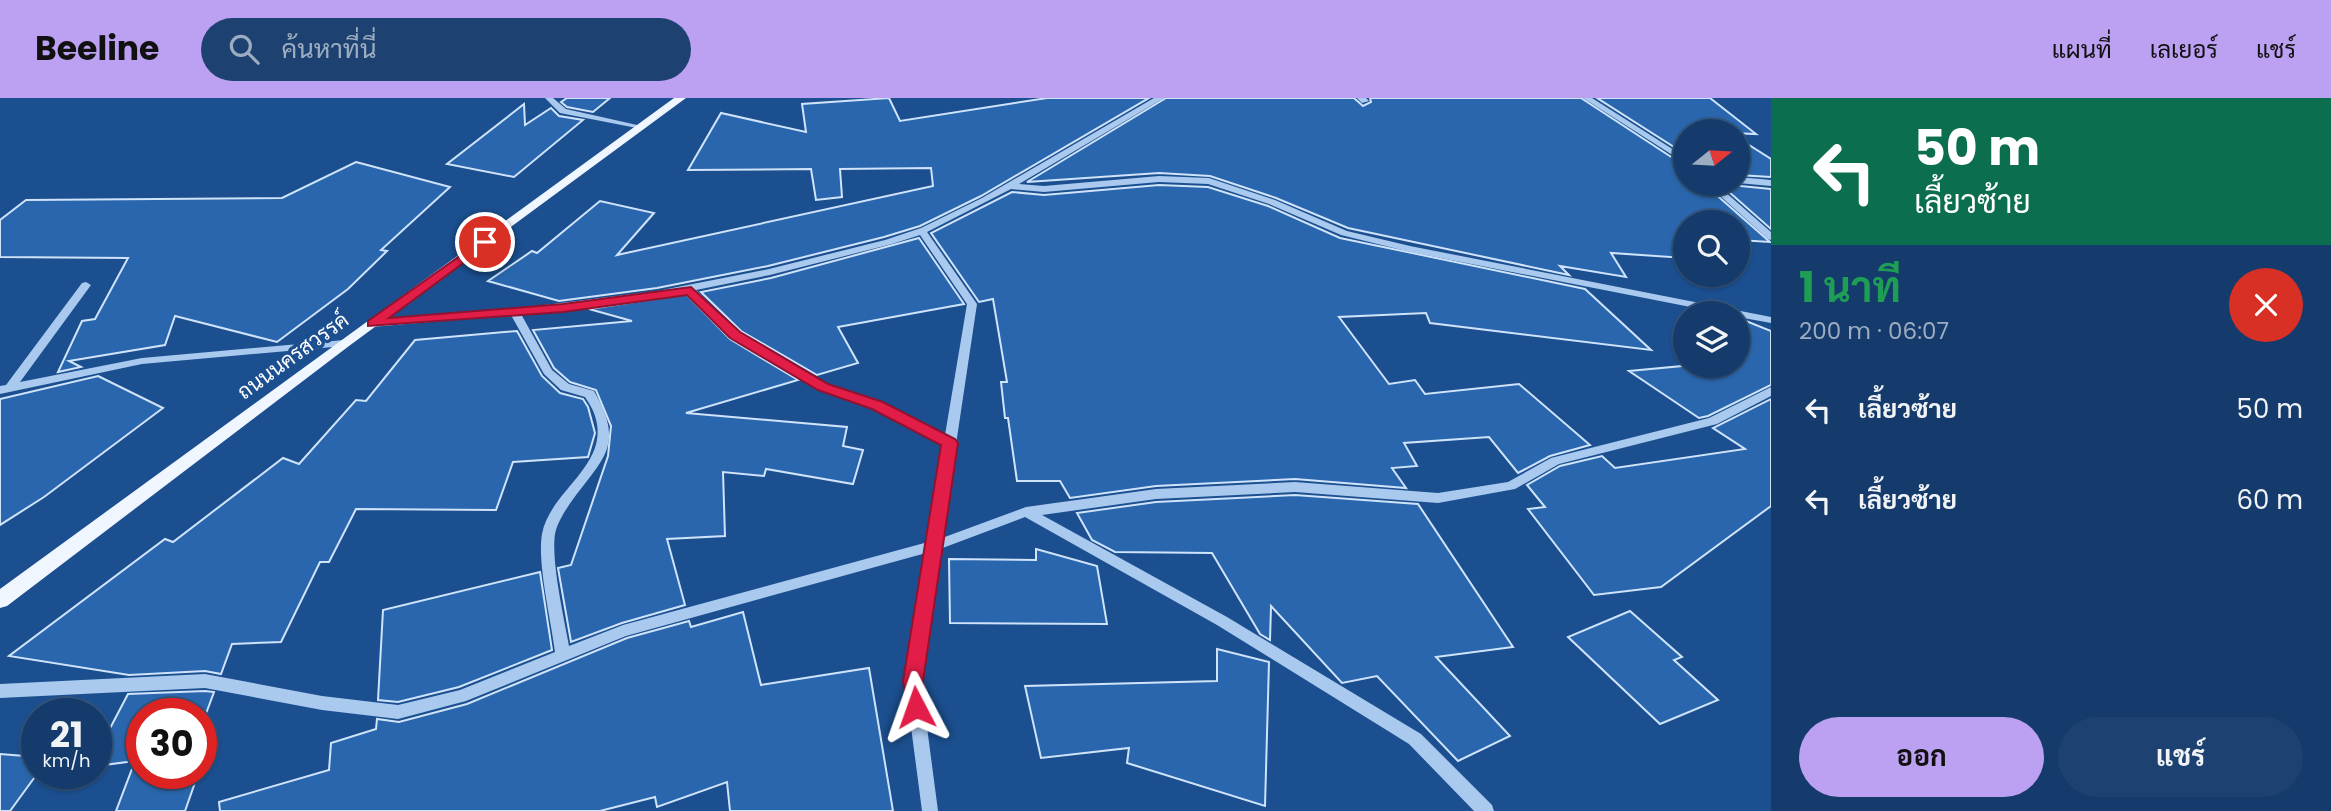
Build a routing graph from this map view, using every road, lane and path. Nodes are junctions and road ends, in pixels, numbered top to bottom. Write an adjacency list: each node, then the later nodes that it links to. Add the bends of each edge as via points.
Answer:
1 (549, 98): 5 (street, via 563,111)
2 (681, 98): 5 (main road, ถนนนครสวรรค์)
3 (1160, 98): 9 (street)
4 (1587, 98): 6 (street)
5 (642, 127): 17 (main road, ถนนนครสวรรค์)
6 (1673, 153)
7 (1750, 181): 8 (street)
8 (1771, 183)
9 (1008, 186): 11 (street); 16 (street, via 1044,189 1159,179 1209,181 1344,233)
10 (1725, 196): 12 (street)
11 (922, 231): 14 (street); 21 (street, via 972,304)
12 (1771, 237)
13 (86, 285): 19 (street)
14 (691, 290): 15 (street); 21 (street, via 735,335 823,387 878,405)
15 (515, 312): 17 (street); 25 (street, via 548,372 565,387 590,394 601,410 604,429 600,460 566,499 548,533)
16 (1771, 320)
17 (372, 324): 18 (main road, ถนนนครสวรรค์)
18 (344, 344): 19 (street, via 142,361); 24 (main road, ถนนนครสวรรค์)
19 (5, 389)
20 (1771, 391): 22 (street, via 1713,421 1555,461 1510,486 1438,498 1295,487 1156,495)
21 (950, 443): 23 (street)
22 (1026, 512): 23 (street); 28 (street, via 1223,621 1415,739)
23 (934, 546): 25 (street, via 623,631); 27 (street, via 913,681)
24 (0, 600)
25 (563, 655): 26 (street, via 461,696 398,712 205,681)
26 (0, 691)
27 (930, 811)
28 (1486, 811)

